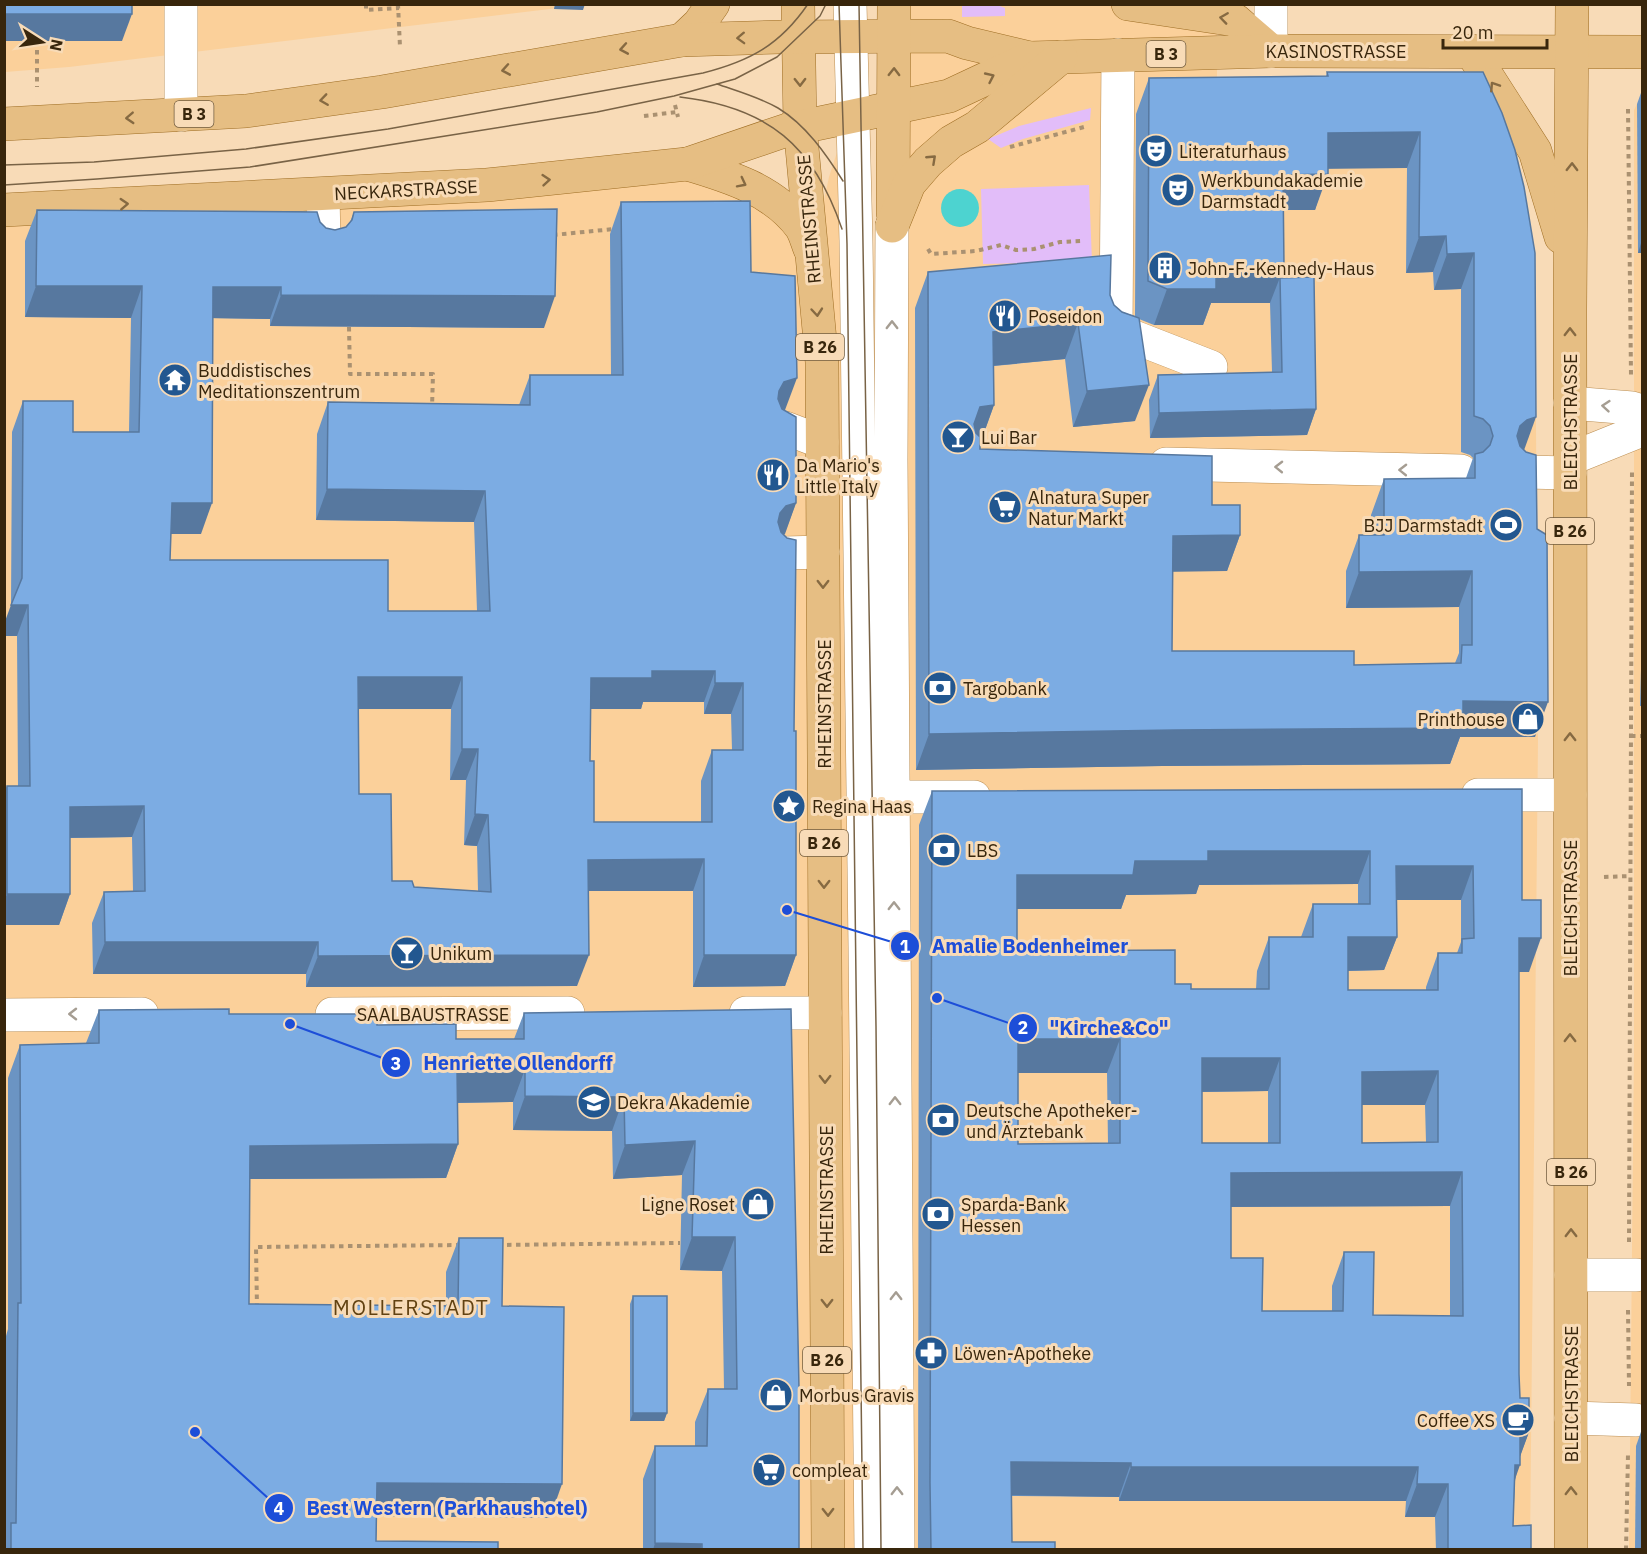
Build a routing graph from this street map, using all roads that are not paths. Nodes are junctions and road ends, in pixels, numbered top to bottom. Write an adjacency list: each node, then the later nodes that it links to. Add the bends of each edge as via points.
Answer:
1 (181, 4): 20 (street)
2 (713, 4): 12 (main road)
3 (798, 4): 9 (main road, RHEINSTRASSE / B 26)
4 (850, 4): 10 (street, RHEINSTRASSE)
5 (894, 4): 11 (main road)
6 (1128, 4): 13 (main road, one-way to 6, via 1235,20)
7 (1572, 4): 15 (main road, BLEICHSTRASSE)
8 (1268, 9): 13 (street)
9 (799, 37): 10 (main road, B 3); 12 (main road, B 3, one-way to 12); 23 (main road, RHEINSTRASSE / B 26, one-way to 23)
10 (850, 37): 11 (main road, B 3); 21 (street, RHEINSTRASSE)
11 (894, 37): 18 (main road, KASINOSTRASSE / B 3, via 948,36); 19 (main road, one-way to 11)
12 (682, 40): 20 (main road, B 3, one-way to 20, via 382,92 246,111)
13 (1271, 51): 14 (main road, KASINOSTRASSE / B 3); 17 (main road, KASINOSTRASSE / B 3)
14 (1471, 51): 15 (main road, KASINOSTRASSE / B 3); 30 (main road, BLEICHSTRASSE / B 26, one-way to 14, via 1535,151)
15 (1572, 51): 16 (main road, KASINOSTRASSE / B 3); 30 (main road, BLEICHSTRASSE, one-way to 15)
16 (1642, 52)
17 (1118, 55): 18 (main road, KASINOSTRASSE / B 3); 31 (street, via 1116,330)
18 (1046, 57): 19 (main road, KASINOSTRASSE / B 3, one-way to 18, via 949,96); 27 (main road, one-way to 18, via 909,184 928,162 977,127)
19 (893, 107): 21 (main road, B 3); 27 (main road)
20 (181, 115): 22 (main road, B 3, one-way to 22)
21 (852, 116): 23 (main road, B 3); 57 (street, RHEINSTRASSE)
22 (4, 124)
23 (800, 126): 24 (main road, NECKARSTRASSE / B 3); 29 (main road, RHEINSTRASSE / B 26)
24 (687, 164): 25 (main road, NECKARSTRASSE / B 3, one-way to 24, via 487,185); 29 (main road, one-way to 29, via 730,177 761,192 801,228)
25 (323, 194): 26 (main road, NECKARSTRASSE / B 3, one-way to 25); 28 (street)
26 (4, 210)
27 (892, 226): 44 (street, one-way to 27, via 904,460)
28 (324, 243)
29 (812, 253): 35 (main road, RHEINSTRASSE / B 26, one-way to 35, via 822,362)
30 (1570, 267): 32 (main road, BLEICHSTRASSE / B 26, one-way to 30)
31 (1211, 367)
32 (1570, 403): 33 (street, one-way to 32); 37 (main road, BLEICHSTRASSE / B 26)
33 (1637, 421): 37 (street)
34 (785, 428): 35 (street)
35 (822, 442): 40 (main road, RHEINSTRASSE / B 26)
36 (1135, 464): 38 (street, one-way to 36)
37 (1570, 466): 39 (street); 43 (main road, BLEICHSTRASSE / B 26, one-way to 37)
38 (1461, 471)
39 (1523, 472)
40 (823, 552): 41 (street); 48 (main road, RHEINSTRASSE / B 26, one-way to 48)
41 (785, 553)
42 (1447, 795): 43 (street)
43 (1570, 795): 52 (main road, BLEICHSTRASSE / B 26, one-way to 43)
44 (893, 797): 45 (street); 58 (street, one-way to 44)
45 (1009, 797)
46 (597, 1013): 50 (street, SAALBAUSTRASSE)
47 (713, 1013): 48 (street)
48 (825, 1013): 56 (main road, RHEINSTRASSE / B 26, one-way to 56)
49 (171, 1014): 51 (street, one-way to 51)
50 (302, 1014)
51 (4, 1015)
52 (1571, 1275): 53 (street); 54 (main road, BLEICHSTRASSE / B 26)
53 (1632, 1276)
54 (1571, 1418): 55 (street); 59 (main road, BLEICHSTRASSE / B 26, one-way to 54)
55 (1632, 1420)
56 (828, 1550)
57 (871, 1550)
58 (898, 1550)
59 (1571, 1550)

